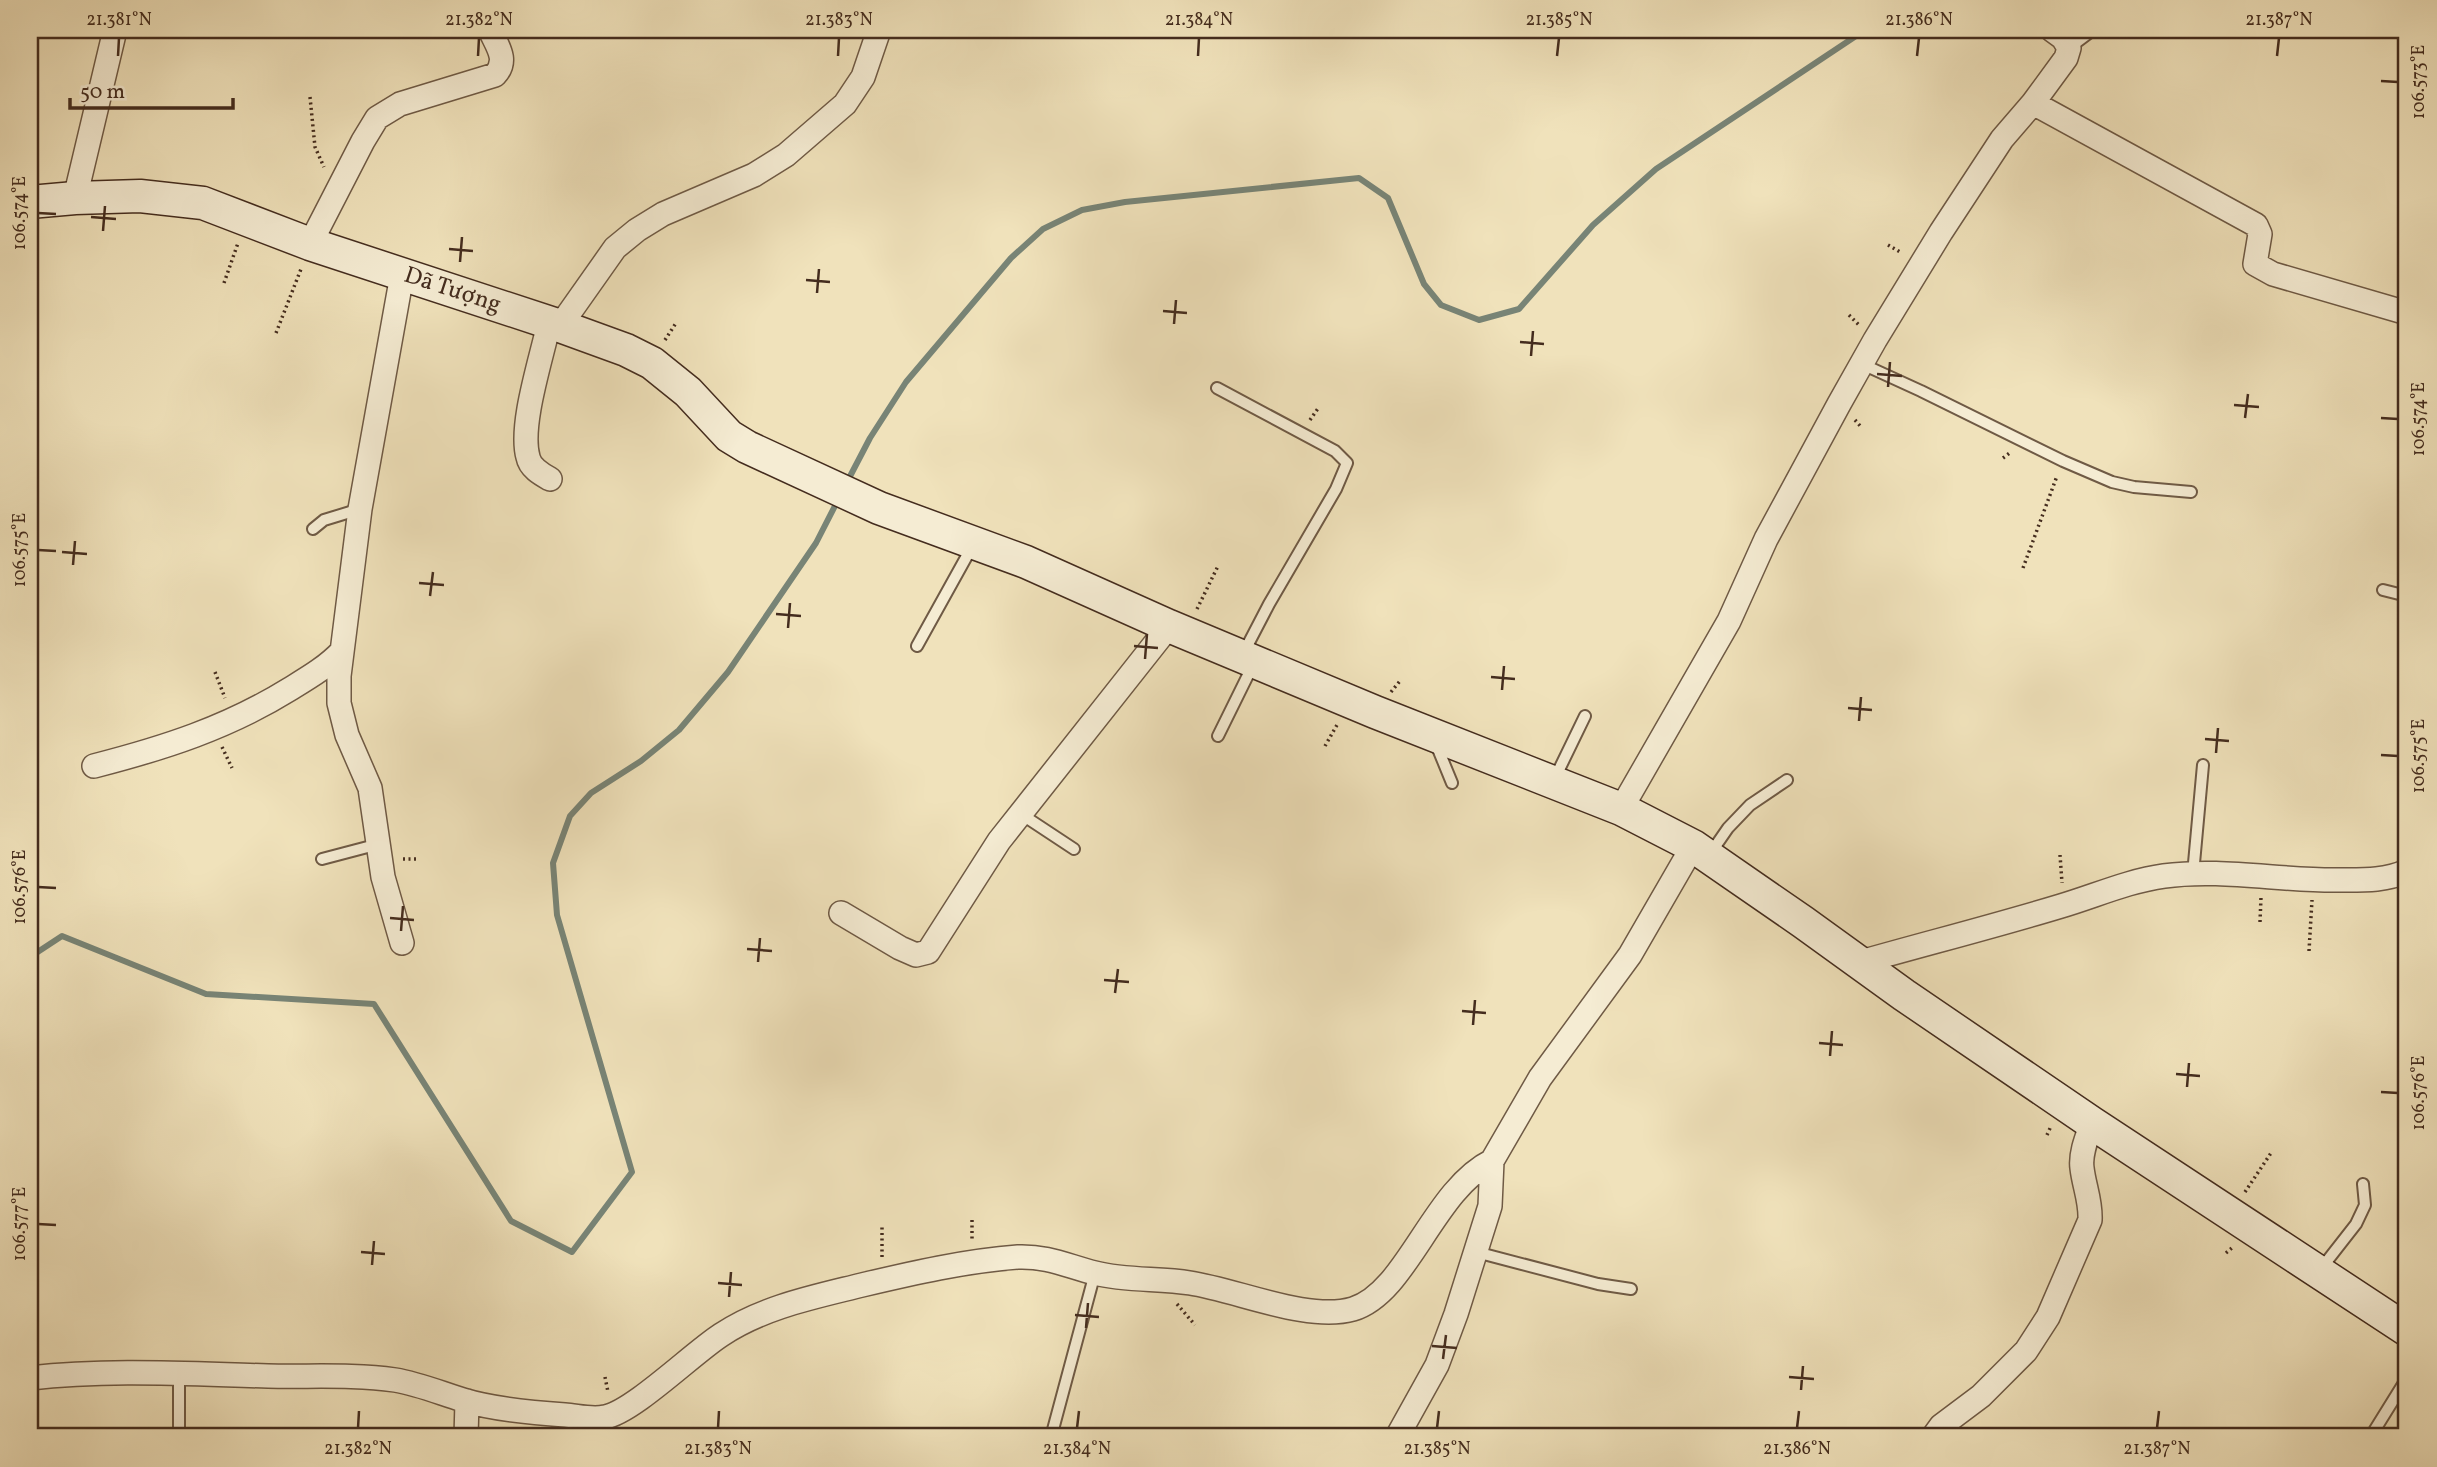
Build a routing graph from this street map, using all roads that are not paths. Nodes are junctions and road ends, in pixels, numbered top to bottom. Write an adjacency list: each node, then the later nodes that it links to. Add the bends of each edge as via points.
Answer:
1 (115, 30): 8 (street)
2 (490, 30): 10 (street, via 503,59 502,68 495,75 400,104 377,118)
3 (879, 30): 13 (street, via 863,77 845,104 786,155 754,175 637,230 615,248)
4 (2052, 30): 6 (street)
5 (2093, 30): 6 (lane)
6 (2069, 48): 7 (street)
7 (2033, 103): 12 (street, via 2256,225 2260,234 2255,264 2261,268); 14 (street, via 2002,139)
8 (75, 198): 9 (street, Dã Tượng); 10 (street, Dã Tượng, via 141,196 203,203)
9 (30, 202)
10 (310, 244): 11 (street, Dã Tượng)
11 (402, 275): 13 (street, Dã Tượng); 18 (street)
12 (2407, 313)
13 (555, 324): 16 (street, via 532,397 526,444 535,470); 20 (street, Dã Tượng, via 652,363 688,392 729,436 747,447 879,508)
14 (1861, 364): 17 (lane, via 2112,482); 35 (street, via 1766,539 1729,621)
15 (1217, 388): 26 (lane, via 1335,451 1346,463 1336,489 1269,604)
16 (551, 479)
17 (2191, 492)
18 (360, 509): 19 (lane, via 324,520); 25 (street)
19 (313, 529)
20 (974, 543): 23 (street, Dã Tượng); 24 (lane)
21 (2383, 590): 22 (lane)
22 (2407, 596)
23 (1177, 629): 26 (street, Dã Tượng); 36 (street)
24 (917, 646)
25 (342, 651): 31 (street, via 318,672 234,720 159,749); 37 (street, via 339,703 347,736 370,788)
26 (1248, 659): 28 (street, Dã Tượng); 29 (lane)
27 (1585, 716): 33 (lane)
28 (1433, 735): 33 (street, Dã Tượng); 34 (lane)
29 (1218, 736)
30 (2203, 765): 42 (lane)
31 (94, 766)
32 (1787, 780): 39 (lane, via 1749,805)
33 (1553, 782): 35 (street, Dã Tượng)
34 (1452, 783)
35 (1621, 809): 39 (street, Dã Tượng)
36 (1021, 814): 38 (lane); 43 (street, via 928,952 916,955 900,948)
37 (379, 844): 40 (lane); 44 (street, via 383,877)
38 (1074, 849)
39 (1700, 851): 45 (street, Dã Tượng); 47 (street, via 1540,1078)
40 (322, 859)
41 (2407, 871): 42 (street, via 2378,880 2313,881)
42 (2193, 874): 45 (street, via 2141,880)
43 (842, 913)
44 (402, 943)
45 (1861, 962): 46 (street, Dã Tượng)
46 (2092, 1124): 50 (street, Dã Tượng); 64 (street, via 2081,1166 2090,1220 2048,1317 2026,1351)
47 (1492, 1161): 49 (street, via 1489,1206); 51 (street, via 1478,1168 1443,1205 1382,1291 1356,1308 1321,1311 1189,1283)
48 (2363, 1184): 50 (lane, via 2365,1205 2356,1224)
49 (1476, 1252): 52 (lane); 63 (street, via 1437,1365)
50 (2318, 1272): 53 (street, Dã Tượng)
51 (1095, 1273): 58 (street, via 1047,1258 973,1261 812,1297 759,1314 722,1334); 62 (lane)
52 (1631, 1289)
53 (2407, 1330)
54 (178, 1374): 55 (street); 57 (street, via 390,1379 425,1385); 60 (lane)
55 (30, 1378)
56 (2407, 1378): 59 (lane)
57 (467, 1401): 58 (street, via 550,1414); 61 (street)
58 (601, 1428)
59 (2371, 1436)
60 (179, 1437)
61 (466, 1437)
62 (1051, 1437)
63 (1397, 1437)
64 (1933, 1437)

